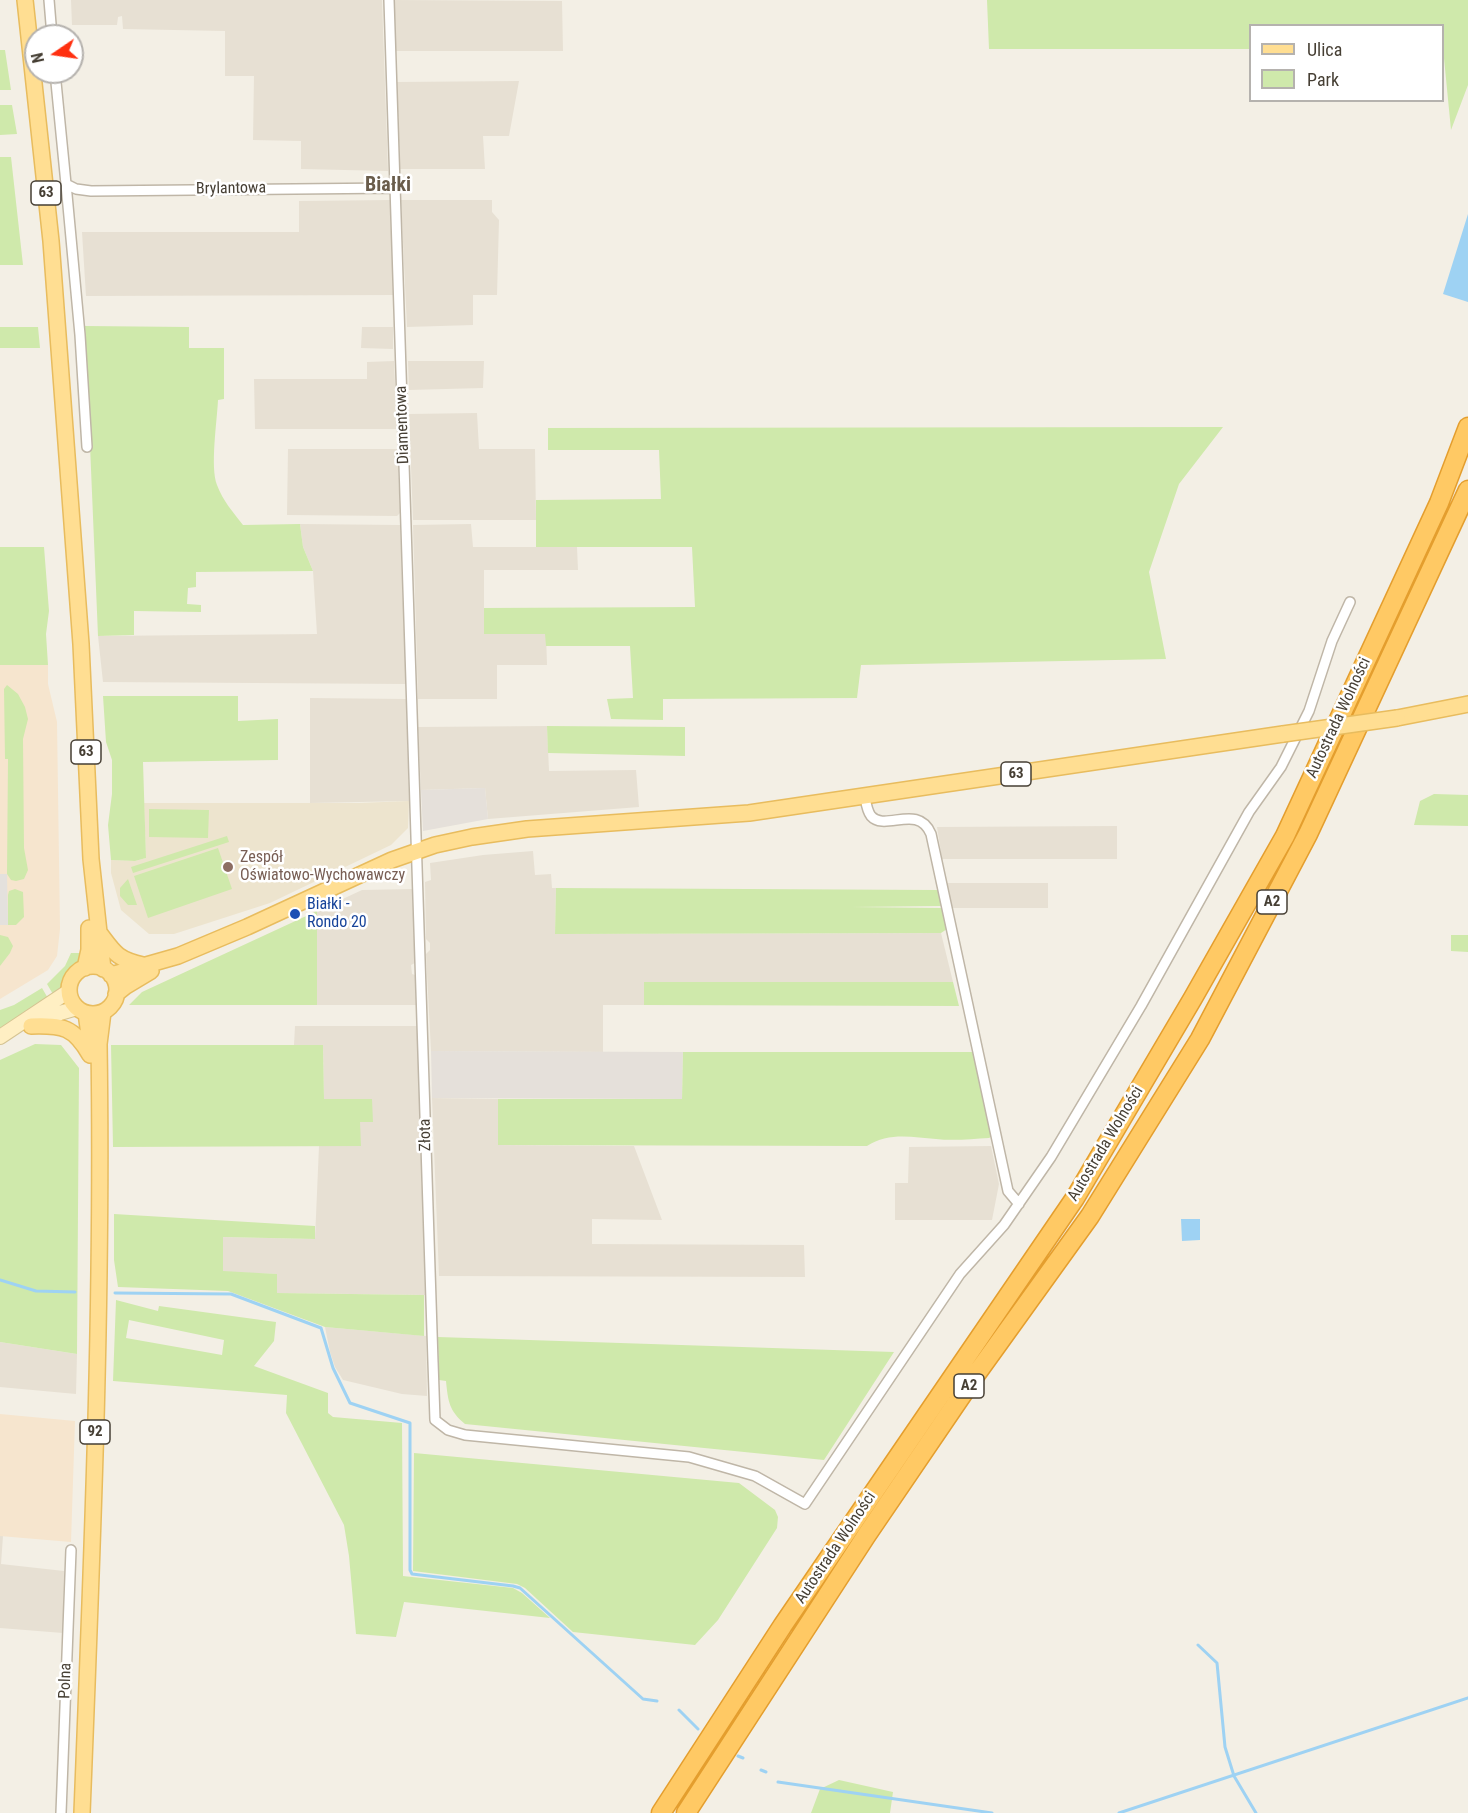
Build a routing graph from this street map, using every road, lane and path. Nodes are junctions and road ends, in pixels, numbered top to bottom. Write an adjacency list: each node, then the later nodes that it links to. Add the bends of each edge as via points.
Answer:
1 (25, 0): 15 (main road, 63, via 52,252 81,644)
2 (49, 0): 4 (street)
3 (389, 0): 7 (street, Diamentowa)
4 (51, 24)
5 (56, 84): 6 (street)
6 (66, 184): 7 (street, Brylantowa, via 91,191); 9 (street)
7 (396, 188): 14 (street, Diamentowa)
8 (1468, 427): 33 (highway, Autostrada Wolności / A2, via 1438,503 1285,836 1193,998 1075,1198 783,1625)
9 (87, 447)
10 (1468, 490): 34 (highway, Autostrada Wolności / A2, via 1308,834 1200,1039 1090,1216 866,1536)
11 (1350, 602): 28 (street, via 1332,641 1309,711 1281,767 1249,812 1141,1006)
12 (1468, 704): 13 (main road, 63, bridge, via 1397,718)
13 (865, 797): 14 (main road, 63, via 749,813 506,832); 28 (street, via 870,814 877,820 914,819 928,827 931,834 1008,1191)
14 (417, 851): 17 (main road, 63); 28 (street, Złota, via 435,1420 448,1430 465,1435 688,1457 755,1476 805,1504 960,1274)
15 (91, 859): 16 (main road, 63); 19 (main road, 63, via 89,950)
16 (98, 931): 18 (main road, via 118,957); 20 (main road, 63)
17 (178, 956): 18 (main road, 63); 22 (main road, 63)
18 (147, 966): 20 (main road, 63)
19 (85, 968): 20 (main road, 63); 21 (main road, 63, via 72,979)
20 (107, 972): 22 (main road, 63, via 116,984)
21 (69, 991): 23 (main road); 26 (main road)
22 (116, 994): 24 (main road, 63)
23 (82, 1011): 24 (main road); 25 (main road, via 60,1013); 27 (main road, 92)
24 (103, 1012): 29 (main road, 92, via 99,1044)
25 (31, 1026): 26 (main road); 27 (main road, via 69,1030)
26 (0, 1038)
27 (92, 1058): 29 (main road, 92, via 93,1223)
28 (1019, 1204)
29 (98, 1285): 32 (main road, 92)
30 (71, 1550): 31 (street, Polna)
31 (61, 1813)
32 (82, 1813)
33 (661, 1813)
34 (686, 1813)

